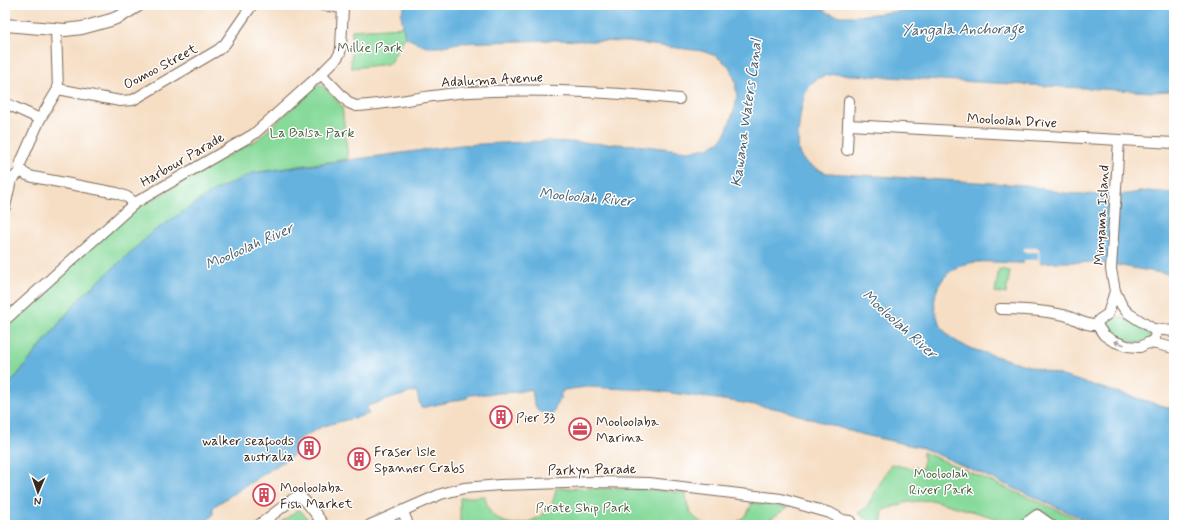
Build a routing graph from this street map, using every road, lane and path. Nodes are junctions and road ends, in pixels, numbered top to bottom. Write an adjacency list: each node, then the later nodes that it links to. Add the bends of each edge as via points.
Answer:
1 (126, 5): 7 (main road, via 106,14)
2 (139, 5): 7 (main road, via 121,16 90,27)
3 (252, 5): 9 (street, Oomoo Street, via 218,50 133,100 120,101)
4 (322, 5): 5 (street)
5 (345, 7): 8 (street, Harbour Parade, via 340,53)
6 (7, 25): 7 (main road)
7 (56, 29): 9 (street)
8 (321, 74): 10 (street, Adaluma Avenue, via 349,103 356,106 469,92 550,90); 19 (street, Harbour Parade, via 254,134)
9 (58, 89): 13 (street)
10 (679, 99)
11 (849, 101): 14 (street)
12 (5, 103): 13 (street)
13 (40, 119): 18 (street, via 20,162)
14 (849, 124): 15 (street, Mooloolah Drive); 17 (street)
15 (1119, 140): 16 (street, Mooloolah Drive); 21 (street, Minyama Island, via 1111,269)
16 (1174, 143)
17 (847, 150)
18 (21, 171): 19 (street, via 33,177 117,193); 20 (street, via 11,180)
19 (135, 202): 25 (street, Harbour Parade)
20 (5, 207)
21 (1115, 291): 23 (street, Minyama Island); 24 (street, Minyama Island)
22 (1000, 309): 26 (street, via 1026,308 1066,315 1089,325)
23 (1128, 313): 24 (street); 27 (street, Minyama Island)
24 (1108, 314): 26 (street)
25 (5, 320)
26 (1096, 325): 29 (street, one-way to 26, via 1140,347 1127,346 1113,341)
27 (1153, 329): 28 (street, Minyama Island); 29 (street, via 1156,336)
28 (1174, 331)
29 (1148, 344): 30 (street)
30 (1174, 348)
31 (820, 510): 32 (street, Parkyn Parade, via 770,497 626,482 470,487 441,494); 33 (street, Parkyn Parade); 38 (street, Parkyn Parade)
32 (404, 511): 36 (street, Parkyn Parade); 37 (street)
33 (850, 524)
34 (259, 525): 35 (street, via 297,497 305,501)
35 (324, 525)
36 (370, 525)
37 (408, 525)
38 (838, 525)
39 (1025, 525): 40 (street, via 1037,515)
40 (1052, 525)

